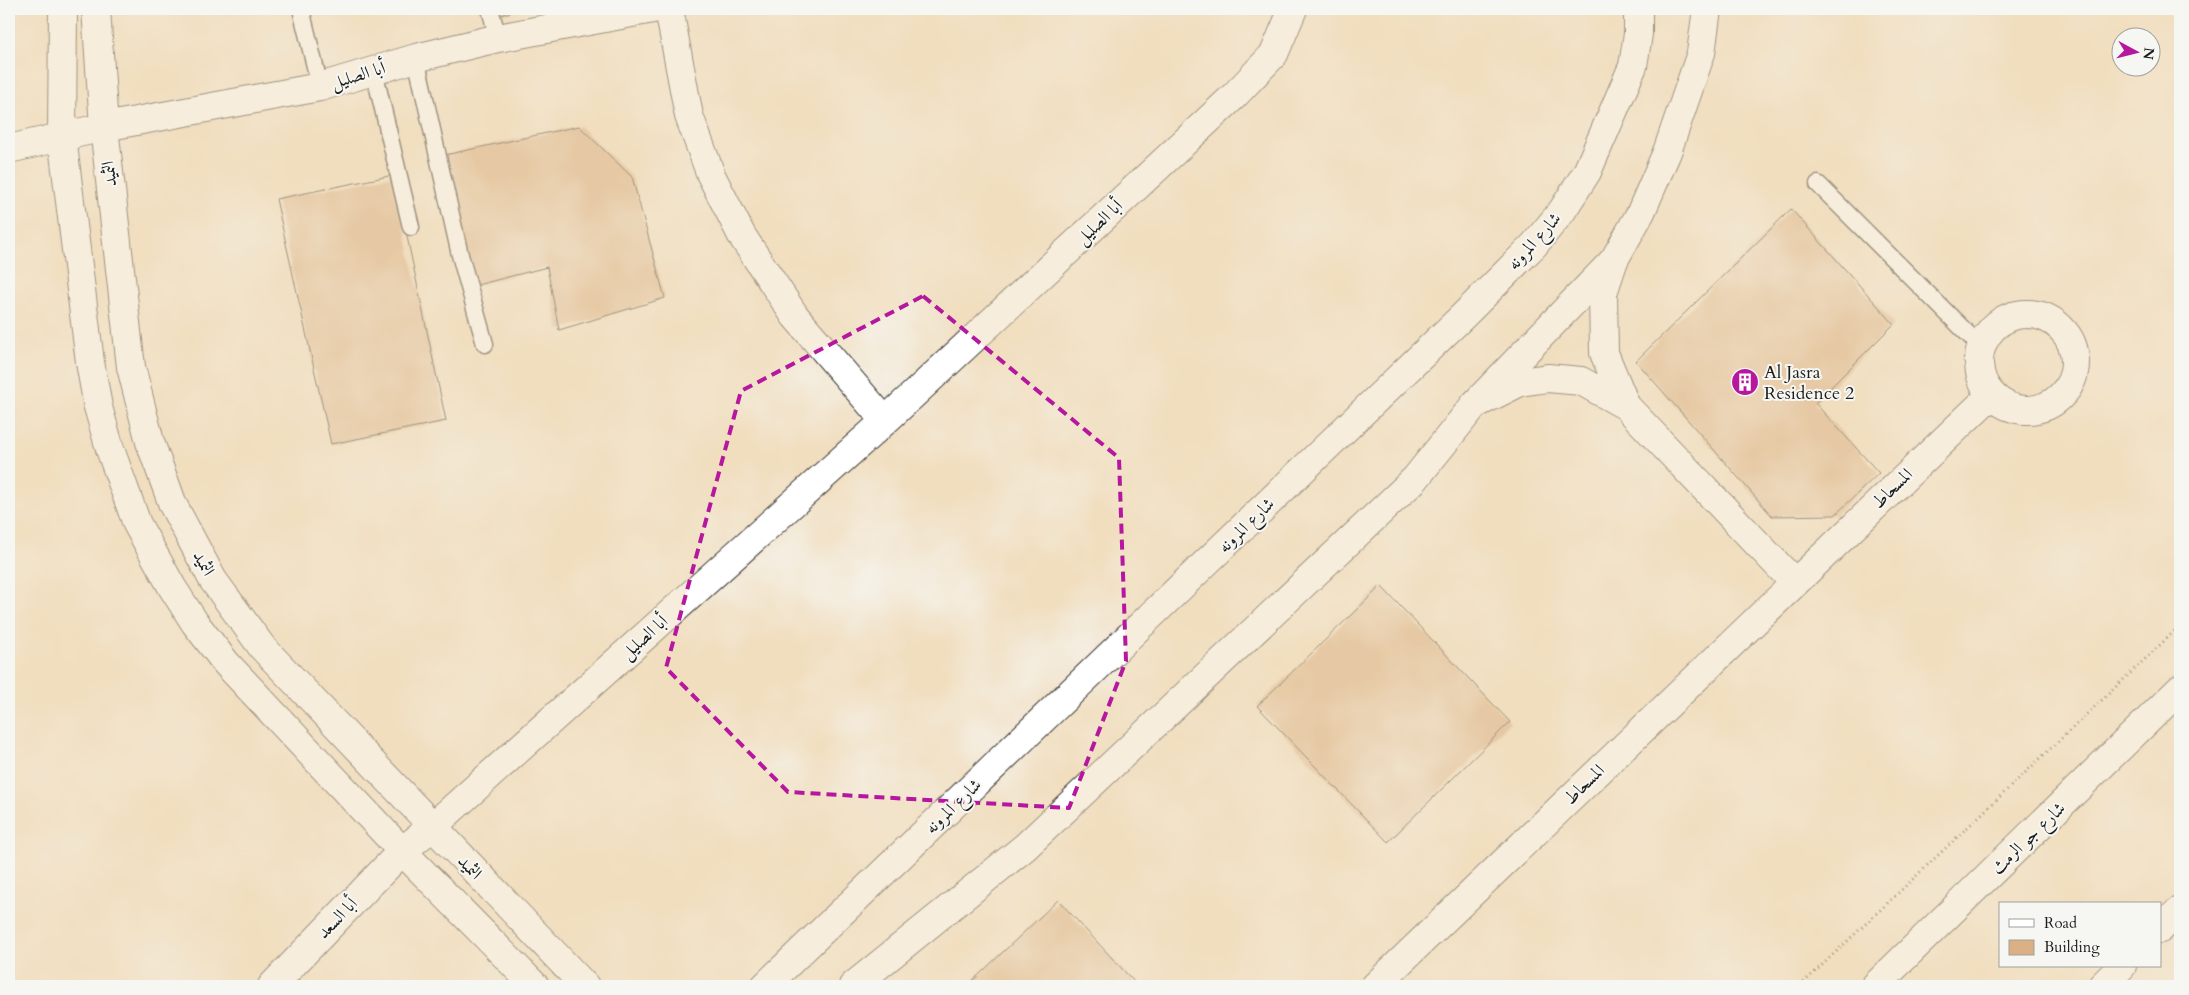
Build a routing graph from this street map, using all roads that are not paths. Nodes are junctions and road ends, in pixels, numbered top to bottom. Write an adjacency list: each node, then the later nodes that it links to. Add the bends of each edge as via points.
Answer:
1 (63, 9): 15 (street, الثميد)
2 (96, 9): 14 (street, الثميد)
3 (301, 9): 13 (lane)
4 (490, 9): 10 (lane)
5 (653, 9): 10 (street, أبا الصليل)
6 (669, 9): 25 (street, via 689,116 711,175 742,236 796,316)
7 (1293, 9): 25 (street, أبا الصليل, via 1274,54 1234,96)
8 (1638, 9): 36 (street, شارع المرونه, via 1633,66 1601,142 1587,172 1562,211 1534,246)
9 (1707, 9): 19 (street, via 1701,53 1667,152 1641,212)
10 (498, 38): 11 (street, أبا الصليل)
11 (416, 58): 12 (street, أبا الصليل); 20 (lane, via 460,255)
12 (374, 71): 13 (street, أبا الصليل); 18 (lane)
13 (320, 87): 14 (street, أبا الصليل)
14 (104, 127): 15 (street, أبا الصليل); 28 (street, الثميد, via 131,367 150,442 173,505 213,580 262,647)
15 (62, 137): 16 (street); 29 (street, الثميد, via 98,407 137,524 195,623 226,663)
16 (9, 150)
17 (1818, 184): 21 (lane)
18 (411, 227)
19 (1614, 260): 23 (street); 24 (street, via 1604,293 1604,353)
20 (485, 344)
21 (1981, 347): 22 (street, via 1980,372); 22 (street, via 1989,332 2002,321 2017,315 2034,314 2063,330 2075,358 2068,387 2046,407 2032,411 2016,410)
22 (1991, 395): 26 (street, المسحاط)
23 (1475, 404): 24 (street, via 1520,382 1560,378 1581,381); 37 (street, via 1415,479 1025,847)
24 (1626, 406): 26 (street)
25 (885, 422): 28 (street, أبا الصليل)
26 (1794, 582): 38 (street, المسحاط)
27 (2180, 689): 39 (street, شارع جو الرمث)
28 (432, 827): 29 (street, أبا الصليل); 35 (street, الثميد)
29 (402, 851): 33 (street, أبا السعد); 34 (street, الثميد)
30 (2180, 910): 31 (street)
31 (2162, 927)
32 (2120, 968): 40 (street)
33 (272, 986)
34 (535, 986)
35 (585, 986)
36 (765, 986)
37 (852, 986)
38 (1375, 986)
39 (1875, 986)
40 (2102, 986)

